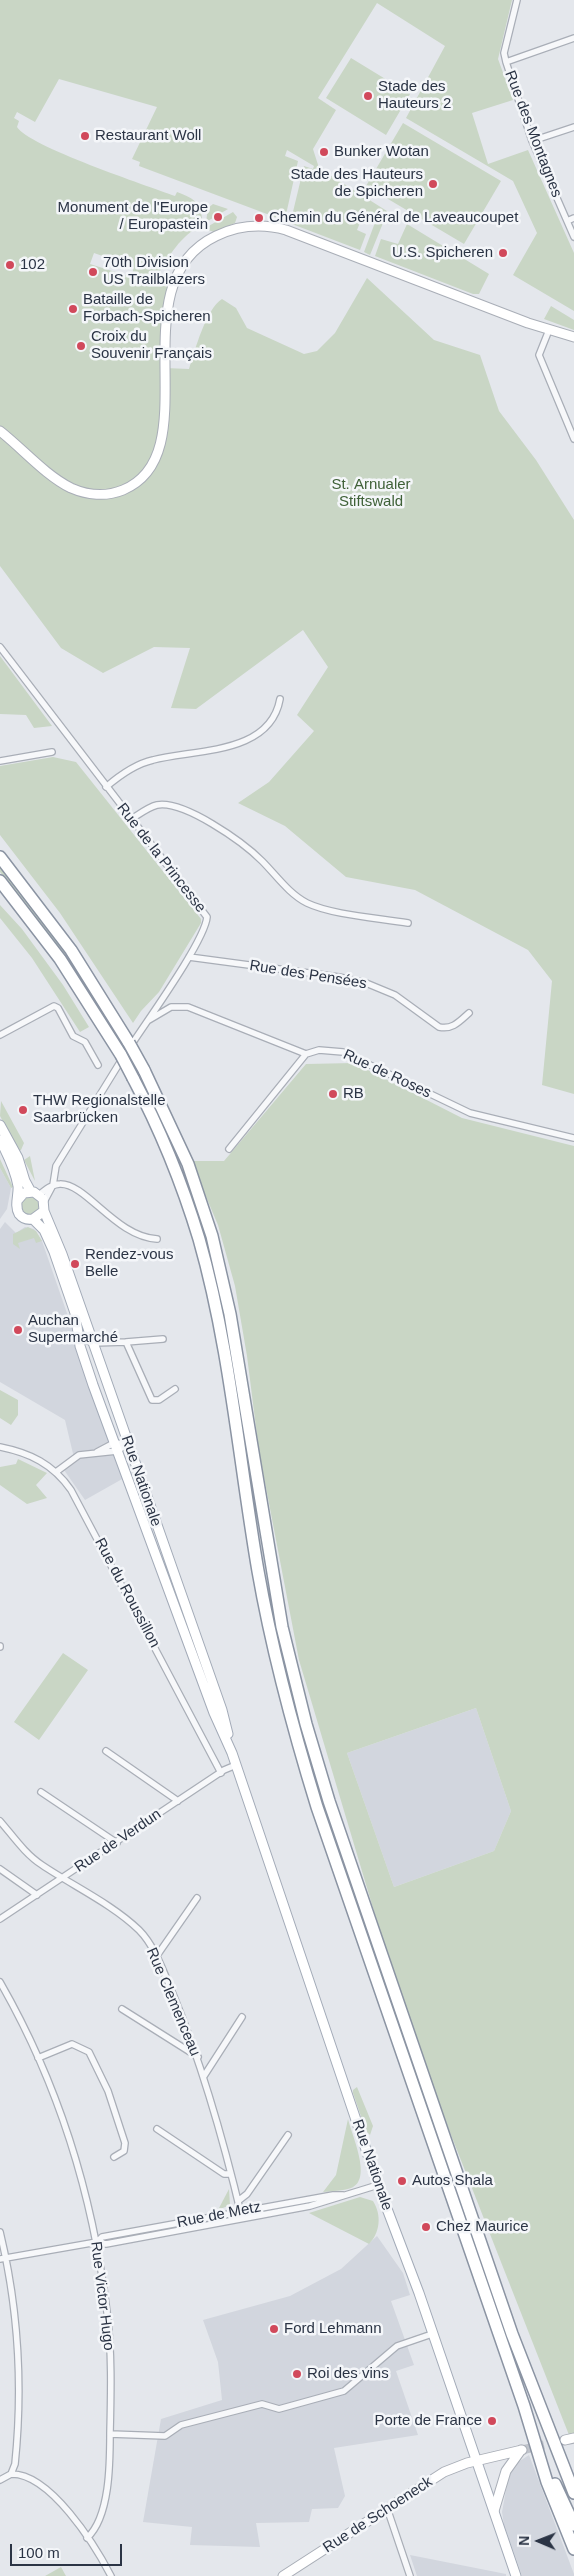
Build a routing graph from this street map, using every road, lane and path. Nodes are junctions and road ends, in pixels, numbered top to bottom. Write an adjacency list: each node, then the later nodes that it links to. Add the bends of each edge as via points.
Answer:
1 (517, 0): 3 (street, Rue des Montagnes, via 504,53)
2 (574, 38): 3 (street)
3 (506, 62): 5 (street, Rue des Montagnes)
4 (574, 127): 5 (street)
5 (532, 141): 7 (street, Rue des Montagnes)
6 (574, 218): 7 (street)
7 (567, 221): 8 (street, Rue des Montagnes)
8 (574, 237)
9 (549, 330): 10 (main road); 11 (main road, via 286,230 249,226 208,240 188,258 176,279 168,308 161,445 141,480 116,493 79,491 46,470); 12 (street, via 539,356)
10 (574, 337)
11 (0, 431)
12 (574, 439)
13 (0, 647): 17 (street, Rue de la Princesse)
14 (280, 699): 17 (street, via 273,718 251,737 220,749 152,760 125,772)
15 (52, 752): 16 (street)
16 (0, 761)
17 (106, 787): 18 (street, Rue de la Princesse)
18 (130, 820): 21 (street, via 155,805 168,804 188,809 254,853 291,892 308,903 330,910); 22 (street, Rue de la Princesse, via 207,917 207,924)
19 (0, 857): 88 (highway, bridge, via 54,926 118,1023 188,1164 222,1274 282,1627 306,1724 329,1801 505,2316)
20 (0, 881): 85 (highway, bridge, via 60,959 110,1035 178,1177 209,1278 267,1619 299,1749)
21 (408, 923)
22 (189, 956): 23 (street, Rue des Pensées, via 366,983 387,990 446,1029); 24 (street, Rue de la Princesse)
23 (469, 1013)
24 (147, 1021): 26 (street, Rue de Roses, via 171,1007 188,1007); 32 (street, Rue de la Princesse, via 56,1166)
25 (0, 1035): 27 (street, via 54,1006 73,1036 87,1045)
26 (306, 1054): 29 (street, Rue de Roses, via 318,1050 343,1052 470,1113); 31 (street)
27 (98, 1065)
28 (0, 1125): 33 (main road, Rue Nationale, via 18,1158 25,1181)
29 (574, 1138)
30 (0, 1140): 34 (main road, via 16,1176)
31 (229, 1149)
32 (53, 1185): 33 (street, Rue de la Princesse); 36 (street, via 72,1187 126,1229 142,1237)
33 (40, 1200): 34 (main road, via 24,1193); 35 (main road); 40 (main road, Rue Nationale)
34 (17, 1202): 35 (main road, Rue Nationale, via 21,1216)
35 (33, 1219): 37 (main road, Rue Nationale, via 44,1230 54,1252 75,1314)
36 (157, 1239)
37 (79, 1337): 40 (street); 44 (main road, Rue Nationale)
38 (163, 1339): 39 (street)
39 (126, 1342): 40 (street); 41 (street, via 152,1400 159,1400)
40 (93, 1343): 42 (main road, Rue Nationale)
41 (175, 1389)
42 (128, 1444): 44 (street); 47 (main road, Rue Nationale, via 222,1710)
43 (0, 1447): 45 (street, Rue du Roussillon, via 32,1455)
44 (115, 1447): 45 (street, via 79,1456); 47 (main road, Rue Nationale, via 214,1713)
45 (56, 1472): 49 (street, Rue du Roussillon, via 81,1506)
46 (106, 1751): 51 (street)
47 (232, 1753): 48 (main road, Rue Nationale)
48 (236, 1765): 49 (street, Rue de Verdun); 70 (main road, Rue Nationale)
49 (221, 1773): 51 (street, Rue de Verdun)
50 (40, 1792): 53 (street)
51 (178, 1801): 53 (street, Rue de Verdun)
52 (0, 1821): 55 (street, Rue Clemenceau, via 40,1864)
53 (117, 1843): 55 (street, Rue de Verdun)
54 (0, 1869): 56 (street)
55 (63, 1878): 56 (street, Rue de Verdun); 59 (street, Rue Clemenceau, via 131,1923 144,1936)
56 (37, 1894): 58 (street, Rue de Verdun)
57 (197, 1898): 59 (street)
58 (0, 1919)
59 (156, 1957): 63 (street, Rue Clemenceau)
60 (0, 1982): 64 (street, Rue Victor Hugo)
61 (122, 2009): 63 (street)
62 (242, 2016): 65 (street)
63 (198, 2057): 65 (street, Rue Clemenceau)
64 (38, 2058): 68 (street, via 72,2044 89,2052 108,2091 125,2143 124,2151); 82 (street, Rue Victor Hugo, via 68,2136)
65 (204, 2076): 69 (street, Rue Clemenceau)
66 (157, 2129): 69 (street, via 224,2174)
67 (288, 2136): 72 (street, via 247,2194)
68 (114, 2157)
69 (232, 2174): 72 (street, Rue Clemenceau)
70 (378, 2185): 71 (street, Rue de Metz); 84 (main road, Rue Nationale)
71 (343, 2195): 73 (street, Rue de Metz); 75 (street, Rue de Metz, via 326,2202)
72 (238, 2201): 74 (street, Rue Clemenceau)
73 (259, 2207): 74 (street, Rue de Metz); 75 (street)
74 (240, 2210): 76 (street, Rue de Metz); 77 (street, Rue Clemenceau)
75 (260, 2215): 77 (street, Rue de Metz)
76 (204, 2217): 78 (street); 79 (street, Rue de Metz)
77 (242, 2218): 78 (street, Rue de Metz)
78 (206, 2225): 81 (street, Rue de Metz)
79 (149, 2228): 81 (street); 82 (street, Rue de Metz, via 102,2237)
80 (0, 2232): 83 (street)
81 (151, 2236): 82 (street, Rue de Metz, via 106,2244)
82 (96, 2242): 83 (street, Rue de Metz); 86 (street, Rue Victor Hugo, via 110,2350)
83 (3, 2258): 89 (street, via 19,2365 18,2442)
84 (432, 2334): 86 (street, via 397,2346 344,2391 278,2409 262,2404 181,2425 165,2436); 87 (main road, Rue Nationale)
85 (524, 2406): 95 (highway); 97 (highway, via 547,2482)
86 (110, 2434): 96 (street, Rue Victor Hugo, via 103,2507 100,2520)
87 (476, 2460): 93 (main road, Rue de Schoeneck, via 444,2472); 94 (main road, Rue Nationale); 94 (main road, Rue de Schoeneck, via 522,2450 506,2471)
88 (560, 2462): 91 (highway); 92 (highway)
89 (11, 2474): 90 (street); 96 (street, via 20,2473 49,2491)
90 (2, 2478)
91 (574, 2484)
92 (574, 2492)
93 (387, 2508): 99 (main road, Rue de Schoeneck); 100 (street)
94 (494, 2511): 101 (main road, Rue Nationale)
95 (574, 2525)
96 (87, 2538): 98 (street)
97 (574, 2549)
98 (110, 2576)
99 (283, 2576)
100 (410, 2576)
101 (516, 2576)

